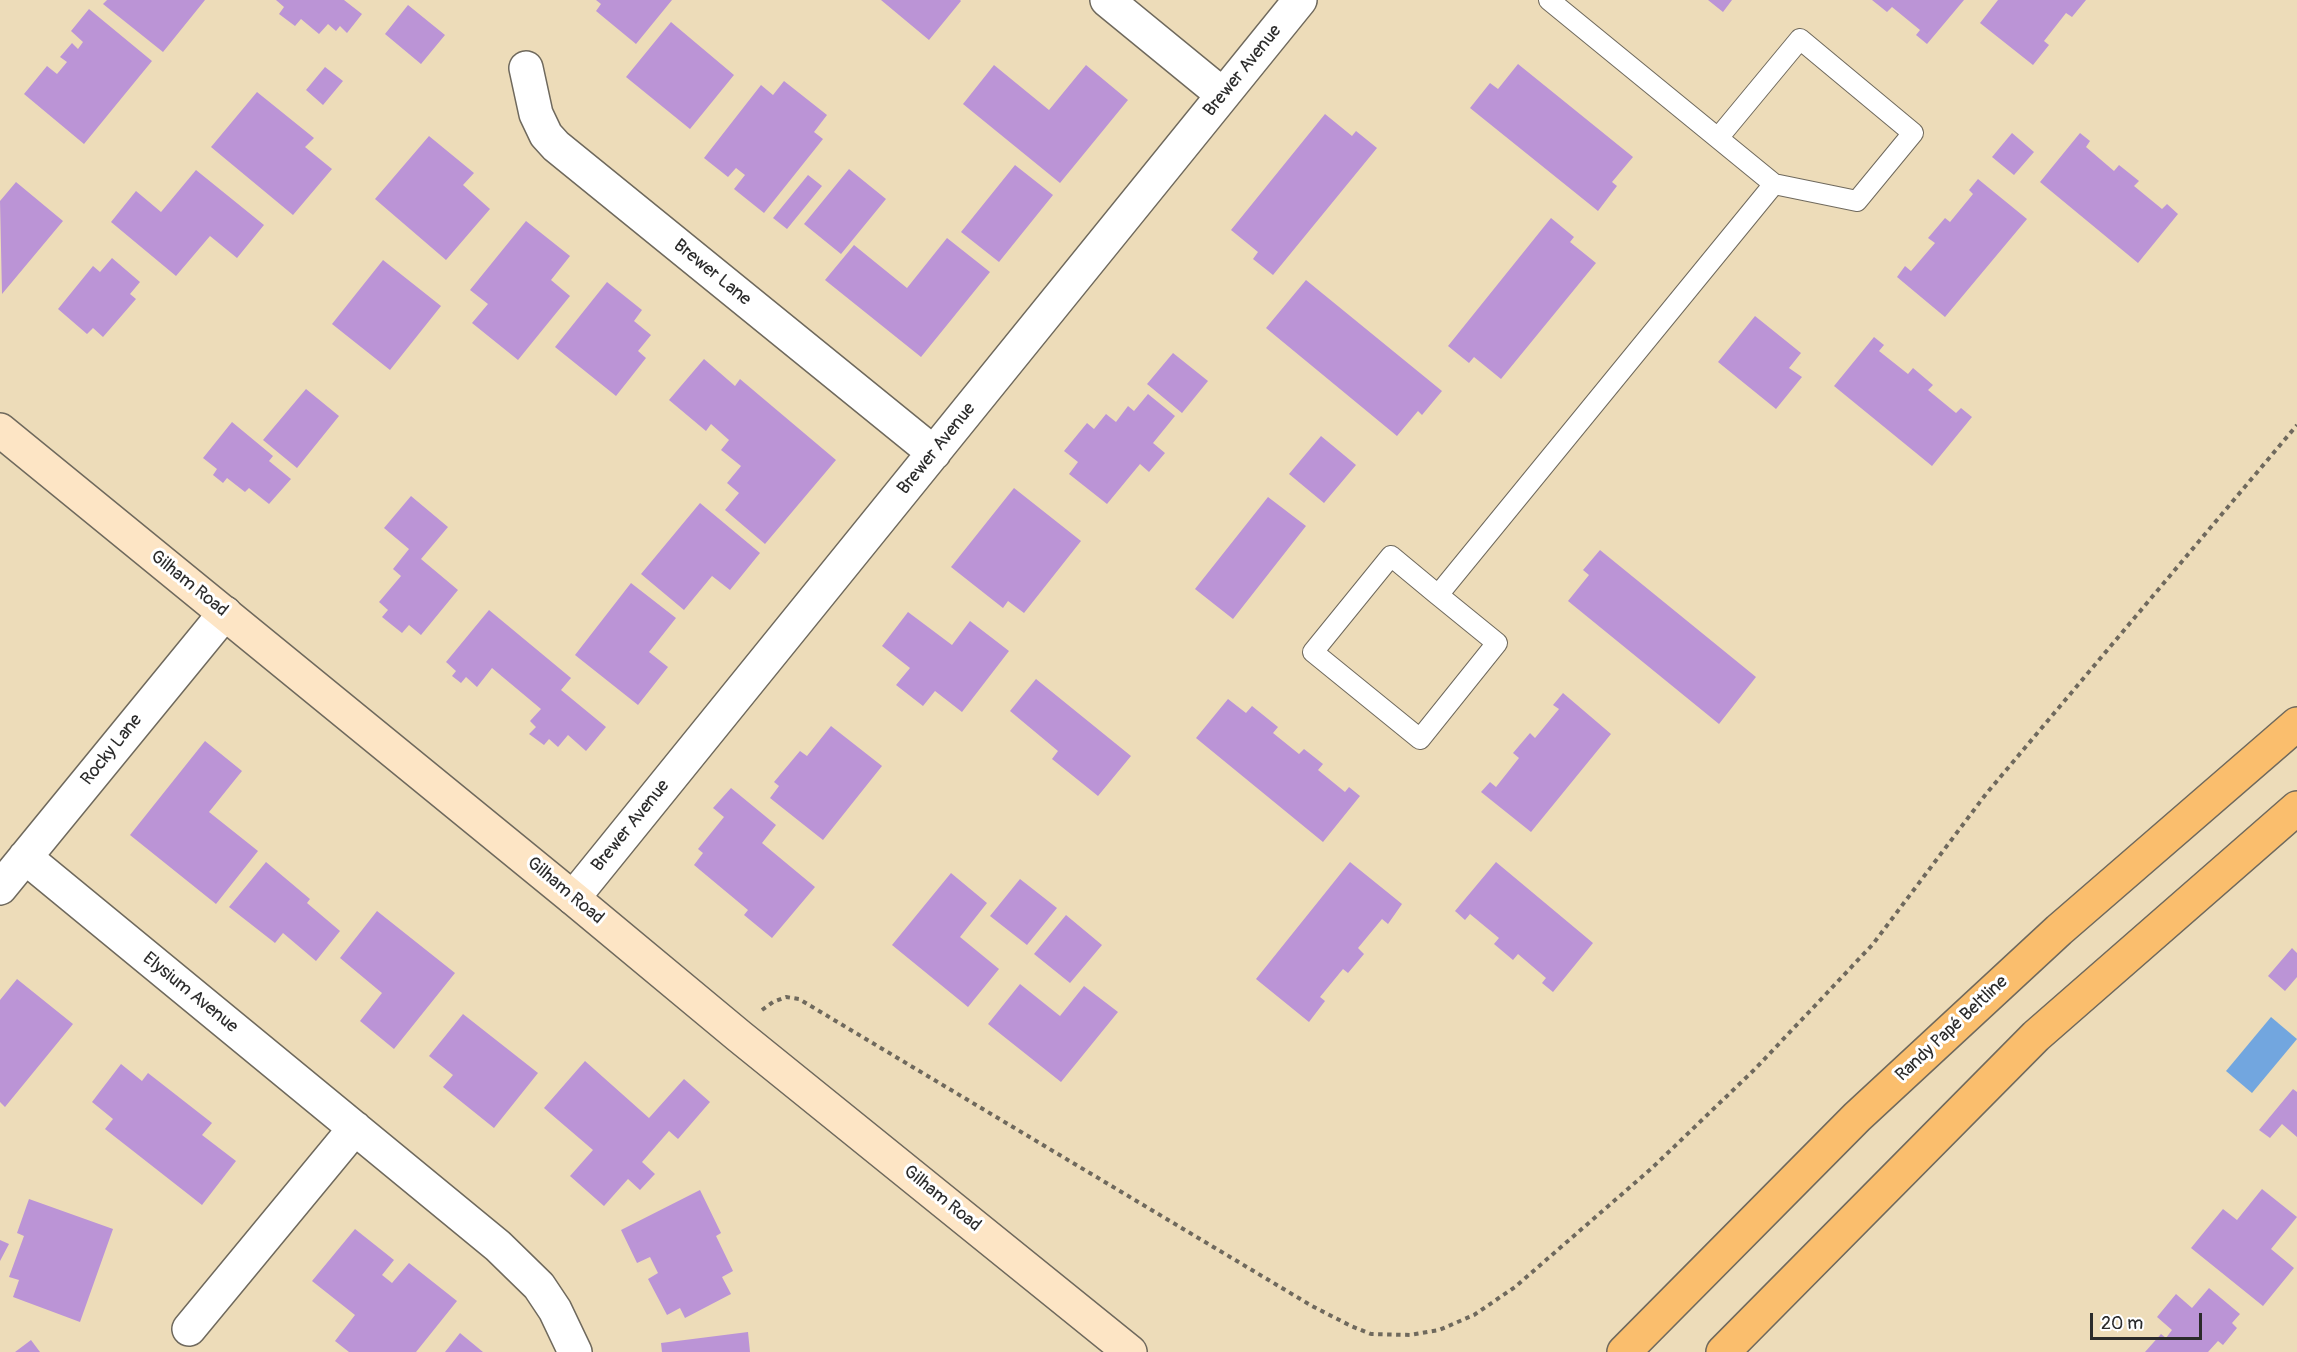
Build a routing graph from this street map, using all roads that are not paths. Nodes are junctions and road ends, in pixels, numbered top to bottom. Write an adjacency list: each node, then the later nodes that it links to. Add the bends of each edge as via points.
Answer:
1 (1107, 0): 5 (street)
2 (1300, 0): 5 (street, Brewer Avenue)
3 (1549, 0): 6 (lane)
4 (526, 68): 9 (street, Brewer Lane, via 536,114 556,146)
5 (1223, 95): 9 (street, Brewer Avenue)
6 (1718, 138): 7 (lane); 7 (lane, via 1800,39 1913,133 1857,201)
7 (1774, 184): 10 (lane)
8 (0, 430): 11 (street, Gilham Road)
9 (934, 453): 16 (street, Brewer Avenue)
10 (1438, 595): 10 (lane, via 1391,556 1313,652 1420,739 1497,643)
11 (225, 613): 14 (street, Rocky Lane); 16 (street, Gilham Road)
12 (2297, 724): 21 (highway, Randy Papé Beltline, via 2059,930 1857,1117)
13 (2297, 808): 22 (highway, via 2036,1036)
14 (25, 857): 15 (street, Rocky Lane); 17 (street, Elysium Avenue)
15 (0, 888)
16 (573, 898): 20 (street, Gilham Road)
17 (355, 1128): 18 (street); 19 (street, Elysium Avenue, via 519,1264 555,1310)
18 (189, 1329)
19 (575, 1352)
20 (1130, 1352)
21 (1624, 1352)
22 (1723, 1352)

